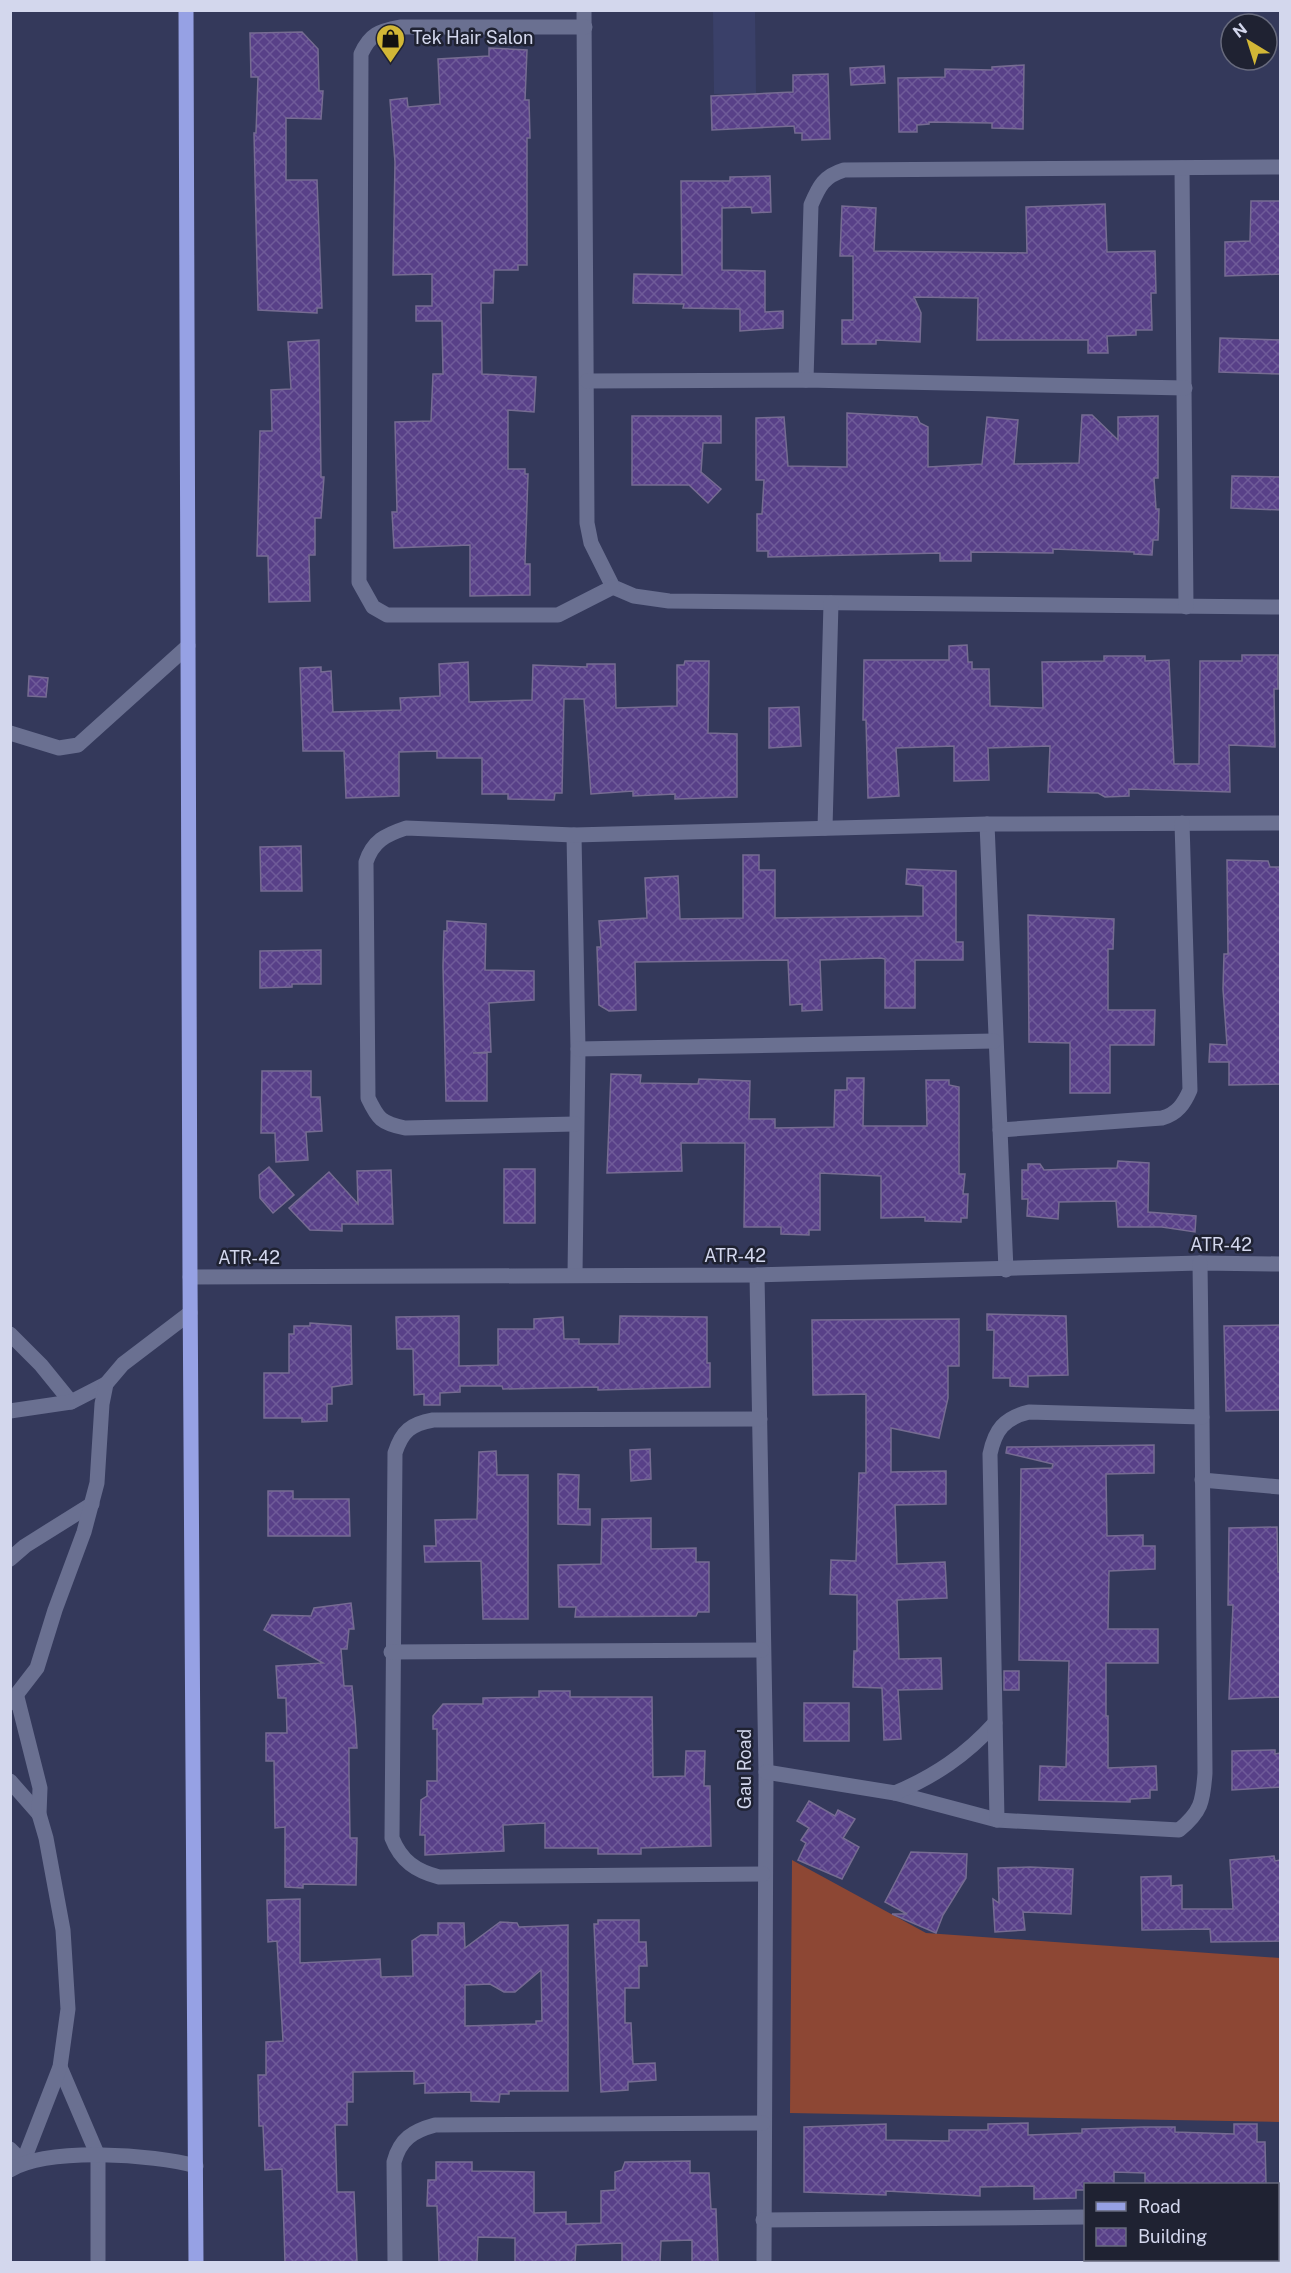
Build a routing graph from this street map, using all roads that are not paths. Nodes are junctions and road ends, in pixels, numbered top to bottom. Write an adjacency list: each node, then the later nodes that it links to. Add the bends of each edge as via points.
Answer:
1 (186, 10): 13 (main road)
2 (584, 10): 3 (street)
3 (585, 27): 7 (street); 9 (street, via 400,27 381,30 369,38 361,54 359,582 373,607 387,615 558,615)
4 (1182, 168): 5 (street); 6 (street, via 844,170 830,174 819,185 811,205); 8 (street)
5 (1281, 168)
6 (806, 380): 7 (street); 8 (street)
7 (587, 381): 9 (street, via 587,523 591,543)
8 (1185, 388): 11 (street)
9 (613, 587): 10 (street, via 634,596 669,601)
10 (831, 603): 11 (street); 18 (street)
11 (1186, 607): 12 (street)
12 (1281, 607)
13 (188, 646): 14 (street, via 78,745 59,748); 29 (main road)
14 (10, 733)
15 (1182, 823): 16 (street); 17 (street); 23 (street, via 1190,1090 1186,1100 1162,1118)
16 (1281, 823)
17 (987, 824): 18 (street); 20 (street)
18 (825, 828): 19 (street)
19 (574, 835): 21 (street); 22 (street, via 406,828 386,835 371,847 366,862 368,1098 377,1117 405,1128)
20 (994, 1041): 21 (street); 23 (street)
21 (578, 1049): 22 (street)
22 (575, 1124): 27 (street)
23 (1000, 1130): 26 (street)
24 (1200, 1263): 25 (street, ATR-42); 26 (street, ATR-42); 35 (street)
25 (1281, 1264)
26 (1006, 1270): 28 (street, ATR-42)
27 (575, 1275): 28 (street, ATR-42); 29 (street, ATR-42)
28 (758, 1275): 36 (street, Gau Road)
29 (189, 1277): 30 (main road)
30 (190, 1313): 32 (street, via 123,1364); 56 (main road)
31 (10, 1334): 33 (street)
32 (106, 1384): 33 (street); 39 (street, via 98,1483)
33 (71, 1402): 34 (street)
34 (10, 1411)
35 (1202, 1417): 37 (street); 44 (street, via 1029,1412 1010,1419 995,1434 990,1454)
36 (760, 1419): 41 (street, Gau Road); 42 (street, via 434,1420 408,1427 400,1436 395,1453)
37 (1202, 1480): 38 (street); 49 (street, via 1205,1773 1203,1801 1194,1818 1179,1830)
38 (1281, 1486)
39 (92, 1503): 40 (street); 43 (street, via 37,1668)
40 (10, 1559)
41 (762, 1650): 42 (street); 45 (street, Gau Road)
42 (391, 1652): 50 (street, via 392,1838 398,1853 424,1873 439,1877)
43 (14, 1700): 48 (street, via 40,1788)
44 (995, 1723): 47 (street, via 952,1763); 49 (street)
45 (766, 1772): 47 (street); 50 (street, Gau Road)
46 (10, 1781): 48 (street)
47 (895, 1793): 49 (street)
48 (39, 1814): 51 (street, via 63,1930 68,2009)
49 (997, 1820)
50 (763, 1874): 52 (street, Gau Road)
51 (60, 2067): 54 (street); 55 (street)
52 (763, 2123): 58 (street, Gau Road); 61 (street, via 435,2125 421,2129 398,2147 394,2162)
53 (10, 2149): 55 (street)
54 (98, 2156): 55 (street); 56 (street, via 146,2156); 59 (street)
55 (17, 2166)
56 (196, 2166): 60 (main road)
57 (1084, 2217): 58 (street)
58 (763, 2220): 62 (street, Gau Road)
59 (98, 2262)
60 (196, 2262)
61 (395, 2262)
62 (764, 2262)

